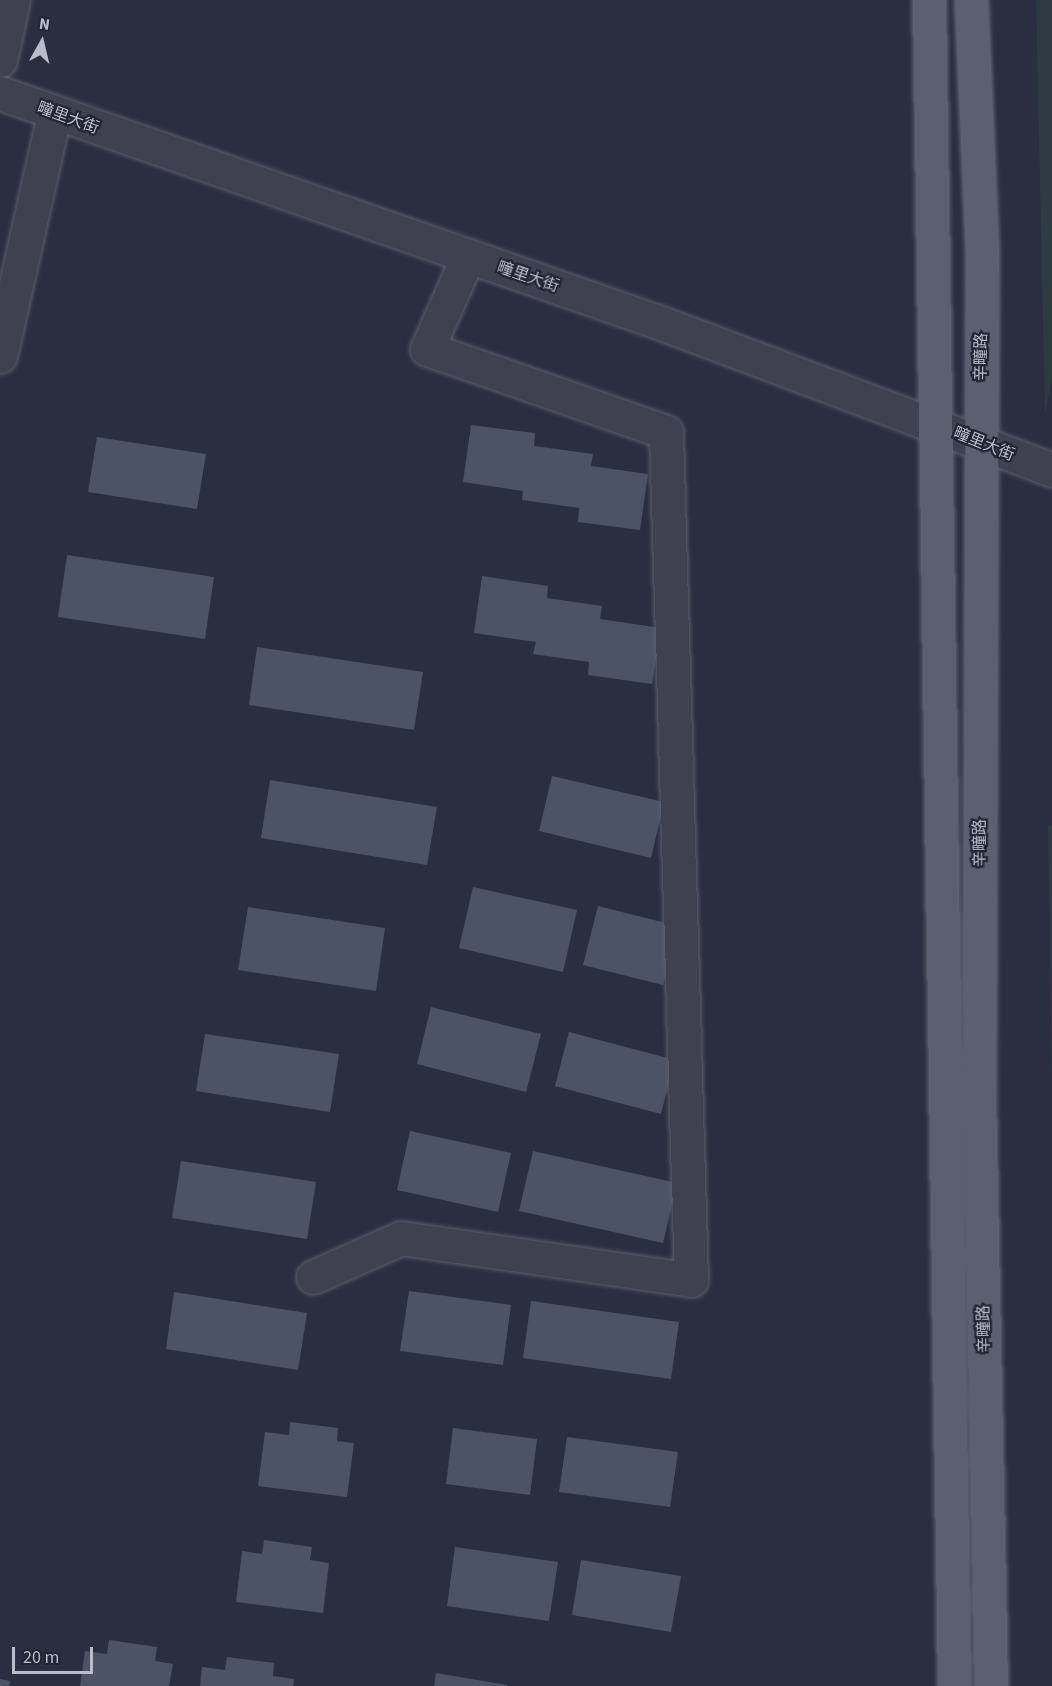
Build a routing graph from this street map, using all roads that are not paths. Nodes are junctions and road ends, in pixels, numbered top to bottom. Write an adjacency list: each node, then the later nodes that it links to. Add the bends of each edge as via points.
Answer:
1 (13, 0): 4 (street)
2 (929, 0): 9 (main road, 辛疃路)
3 (971, 0): 10 (main road, 辛疃路, via 982,253)
4 (0, 60)
5 (0, 93): 6 (street, 疃里大街)
6 (54, 114): 7 (street, 疃里大街); 8 (street)
7 (468, 256): 9 (street, 疃里大街); 12 (street, via 427,349 666,432 691,1280 401,1238)
8 (0, 356)
9 (933, 423): 10 (street, 疃里大街); 13 (main road, 辛疃路)
10 (980, 445): 11 (street, 疃里大街); 14 (main road, 辛疃路, via 979,1094)
11 (1052, 470)
12 (313, 1277)
13 (954, 1686)
14 (991, 1686)

